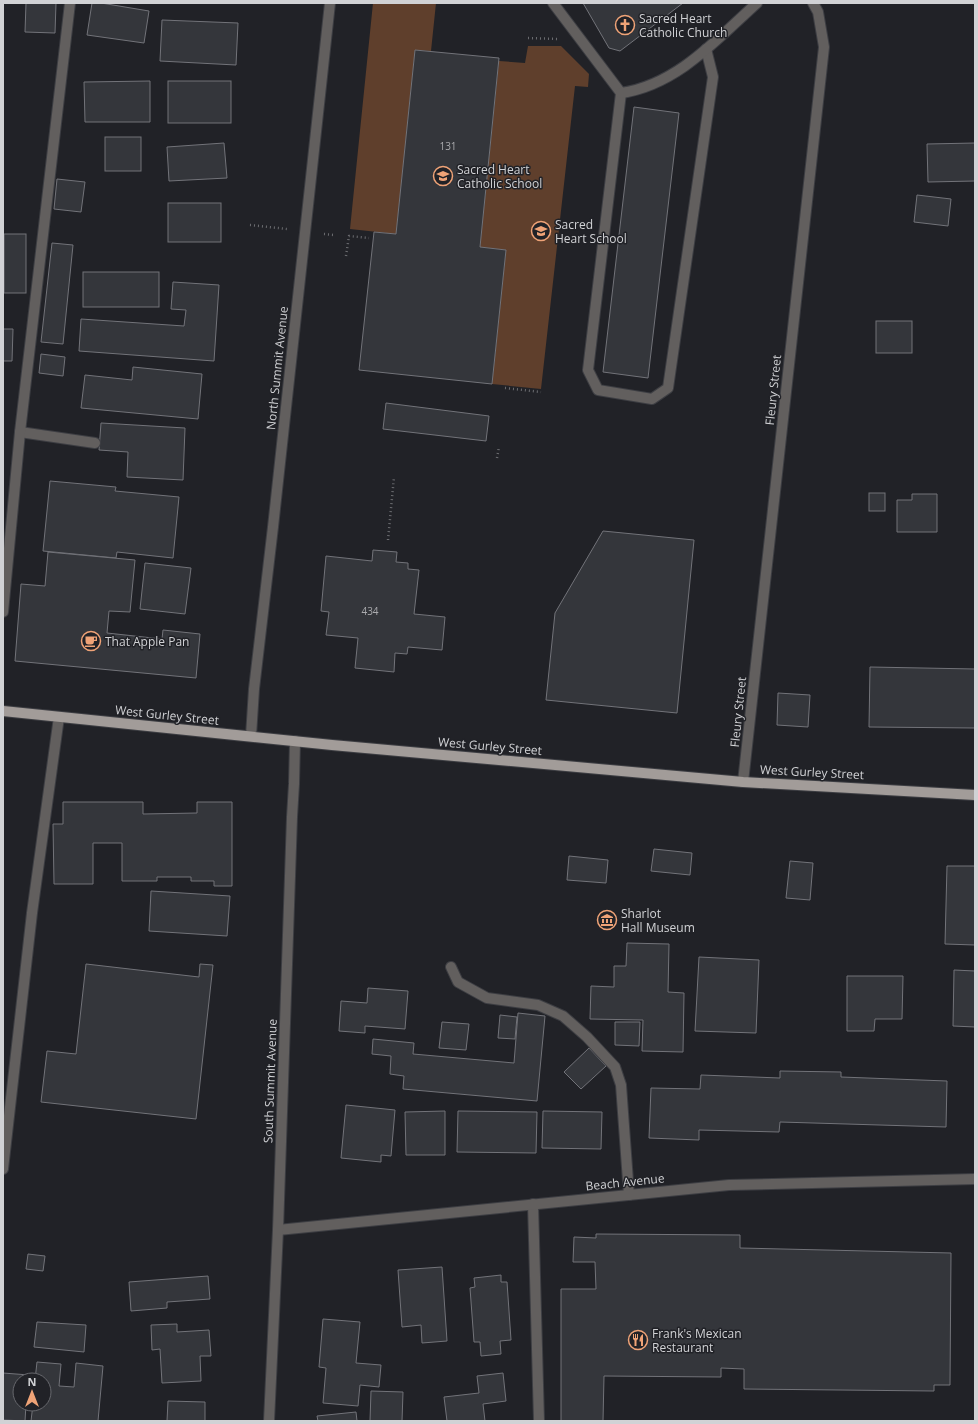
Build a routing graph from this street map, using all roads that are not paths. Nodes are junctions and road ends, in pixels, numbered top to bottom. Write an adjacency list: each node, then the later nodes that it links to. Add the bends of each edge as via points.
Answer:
1 (70, 3): 8 (street)
2 (330, 3): 13 (street, North Summit Avenue, via 254,689)
3 (553, 3): 7 (street)
4 (757, 3): 6 (street)
5 (814, 3): 15 (street, Fleury Street, via 824,47)
6 (706, 50): 7 (street, via 679,71 644,88); 7 (street, via 713,77 668,388 652,399 598,390 588,370)
7 (621, 93)
8 (20, 432): 9 (street); 10 (street)
9 (95, 443)
10 (3, 612)
11 (3, 711): 12 (main road, West Gurley Street)
12 (59, 717): 13 (main road, West Gurley Street); 18 (street, via 32,913)
13 (252, 736): 14 (main road, West Gurley Street)
14 (296, 741): 15 (main road, West Gurley Street); 22 (street, South Summit Avenue)
15 (743, 782): 16 (main road, West Gurley Street)
16 (975, 795)
17 (451, 967): 20 (street, via 458,982 487,998 538,1005 563,1016 615,1067 621,1085)
18 (3, 1169)
19 (975, 1179): 20 (street, Beach Avenue, via 729,1185)
20 (629, 1195): 21 (street, Beach Avenue)
21 (533, 1204): 22 (street, Beach Avenue); 24 (street)
22 (278, 1230): 23 (street, South Summit Avenue)
23 (269, 1421)
24 (539, 1421)

